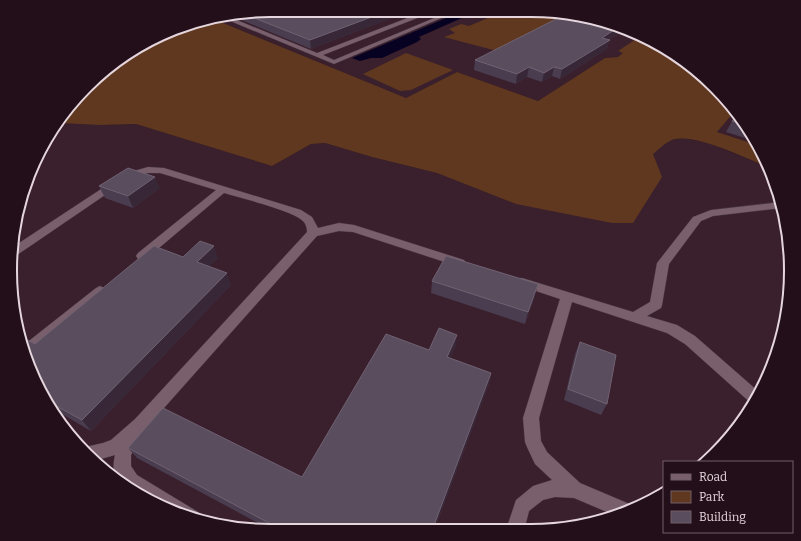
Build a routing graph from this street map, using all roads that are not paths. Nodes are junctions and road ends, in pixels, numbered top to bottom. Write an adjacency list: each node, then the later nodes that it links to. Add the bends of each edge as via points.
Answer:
1 (414, 17): 4 (lane)
2 (441, 17): 4 (lane, via 334,62)
3 (231, 20): 4 (lane)
4 (317, 55)
5 (223, 190): 7 (lane, via 306,216 312,224); 8 (lane, via 161,170 138,172 127,176); 9 (lane)
6 (775, 206): 14 (lane, via 710,213 697,219 663,263 656,305)
7 (313, 233): 10 (lane, via 340,227 354,229); 17 (lane)
8 (18, 248)
9 (133, 264)
10 (472, 267)
11 (509, 278): 13 (lane)
12 (109, 284): 15 (lane)
13 (567, 297): 14 (lane); 19 (lane, via 531,418 533,442 541,458)
14 (635, 317): 16 (lane, via 672,329 690,340)
15 (30, 348)
16 (751, 395)
17 (141, 424): 18 (lane, via 119,445); 20 (lane, via 124,453 122,468 131,481)
18 (95, 454)
19 (574, 489): 21 (lane); 22 (lane, via 555,488 539,492 522,506)
20 (163, 500)
21 (619, 508)
22 (517, 524)

